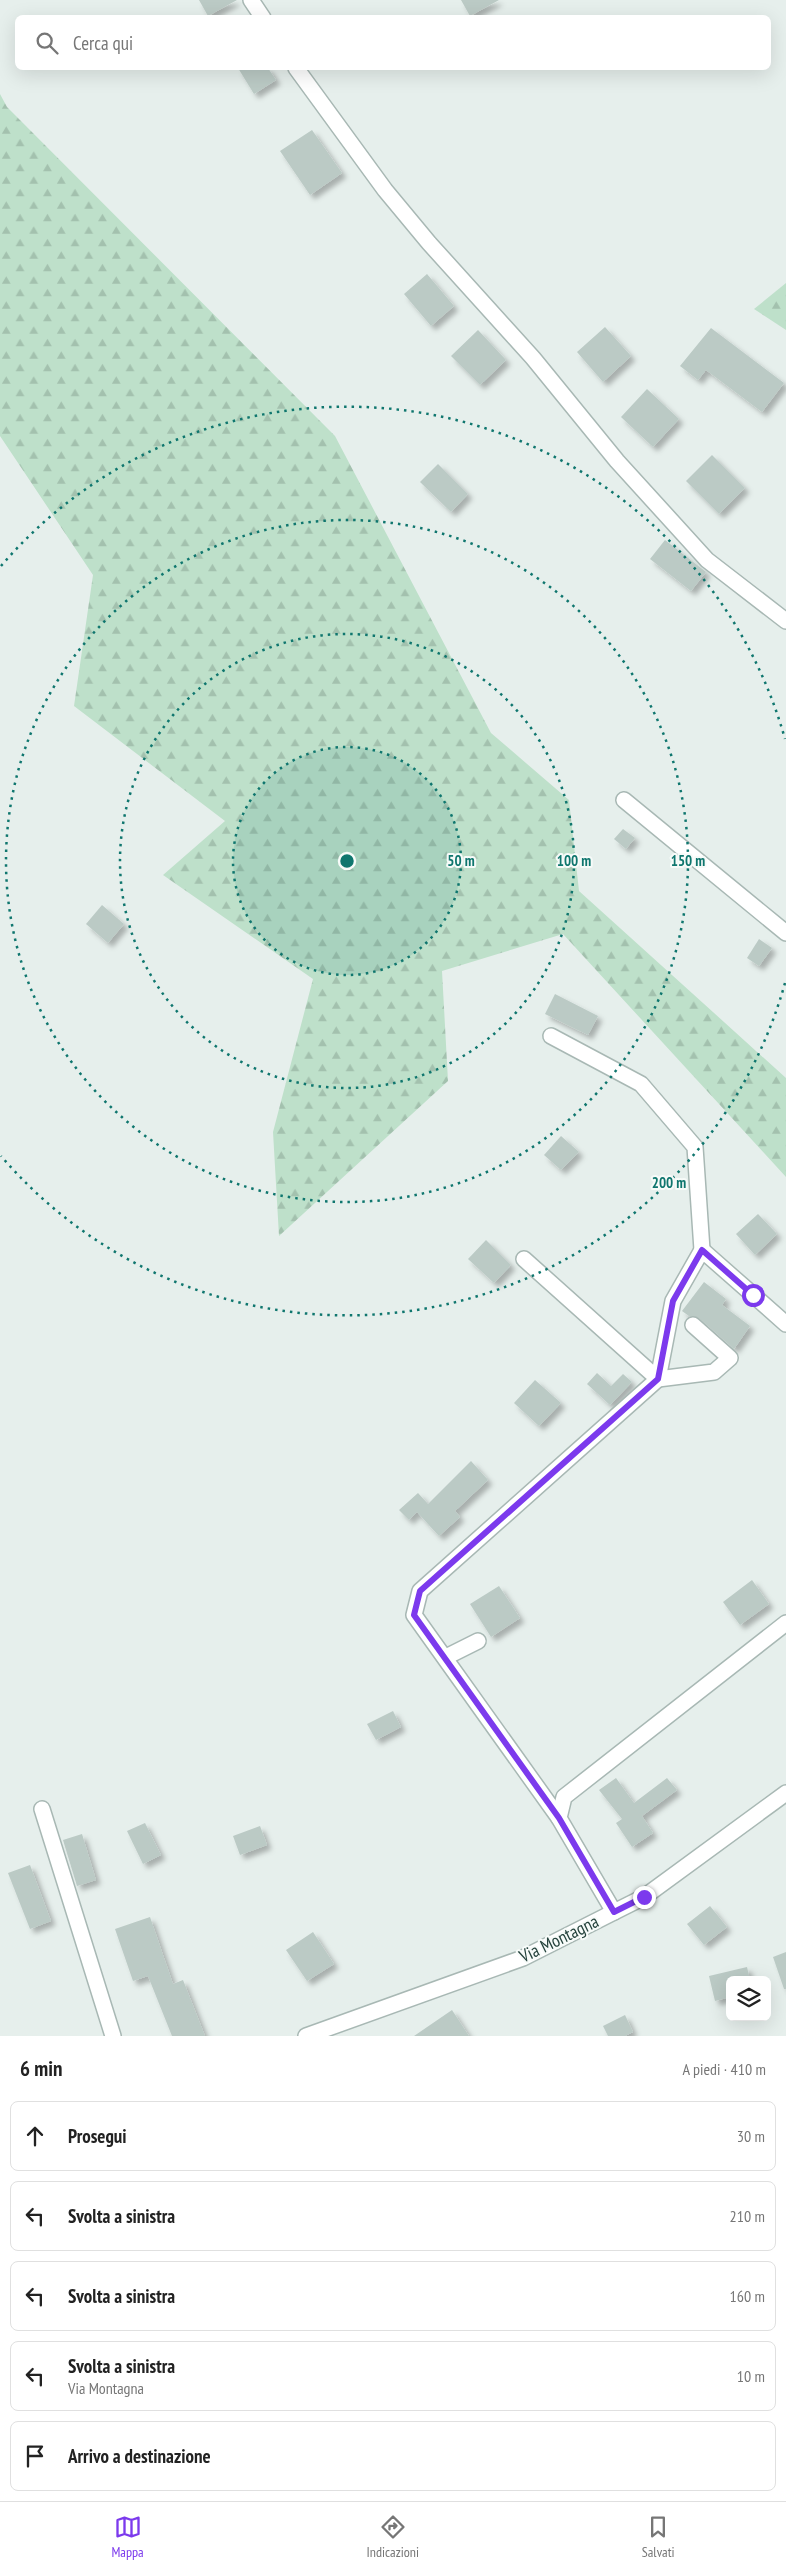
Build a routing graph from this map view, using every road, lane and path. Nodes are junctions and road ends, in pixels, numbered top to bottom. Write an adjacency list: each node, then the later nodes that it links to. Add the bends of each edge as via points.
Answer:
1 (251, 0): 2 (street)
2 (261, 15)
3 (297, 70): 4 (street, via 385,190 533,358 617,461 707,560)
4 (786, 621)
5 (624, 800): 6 (street)
6 (786, 933)
7 (551, 1036): 8 (street, via 641,1084 695,1147)
8 (702, 1250): 10 (street); 12 (street, via 673,1301)
9 (524, 1259): 12 (street)
10 (786, 1324)
11 (693, 1326): 12 (street, via 730,1358 714,1372)
12 (658, 1379): 15 (street, via 420,1591 414,1615)
13 (786, 1623): 18 (street, via 564,1797)
14 (478, 1641): 15 (street)
15 (446, 1657): 18 (street)
16 (786, 1793): 19 (street, Via Montagna, via 644,1897)
17 (42, 1809): 20 (street)
18 (559, 1818): 19 (street)
19 (614, 1912): 21 (street, Via Montagna, via 523,1958)
20 (113, 2036)
21 (306, 2036)

